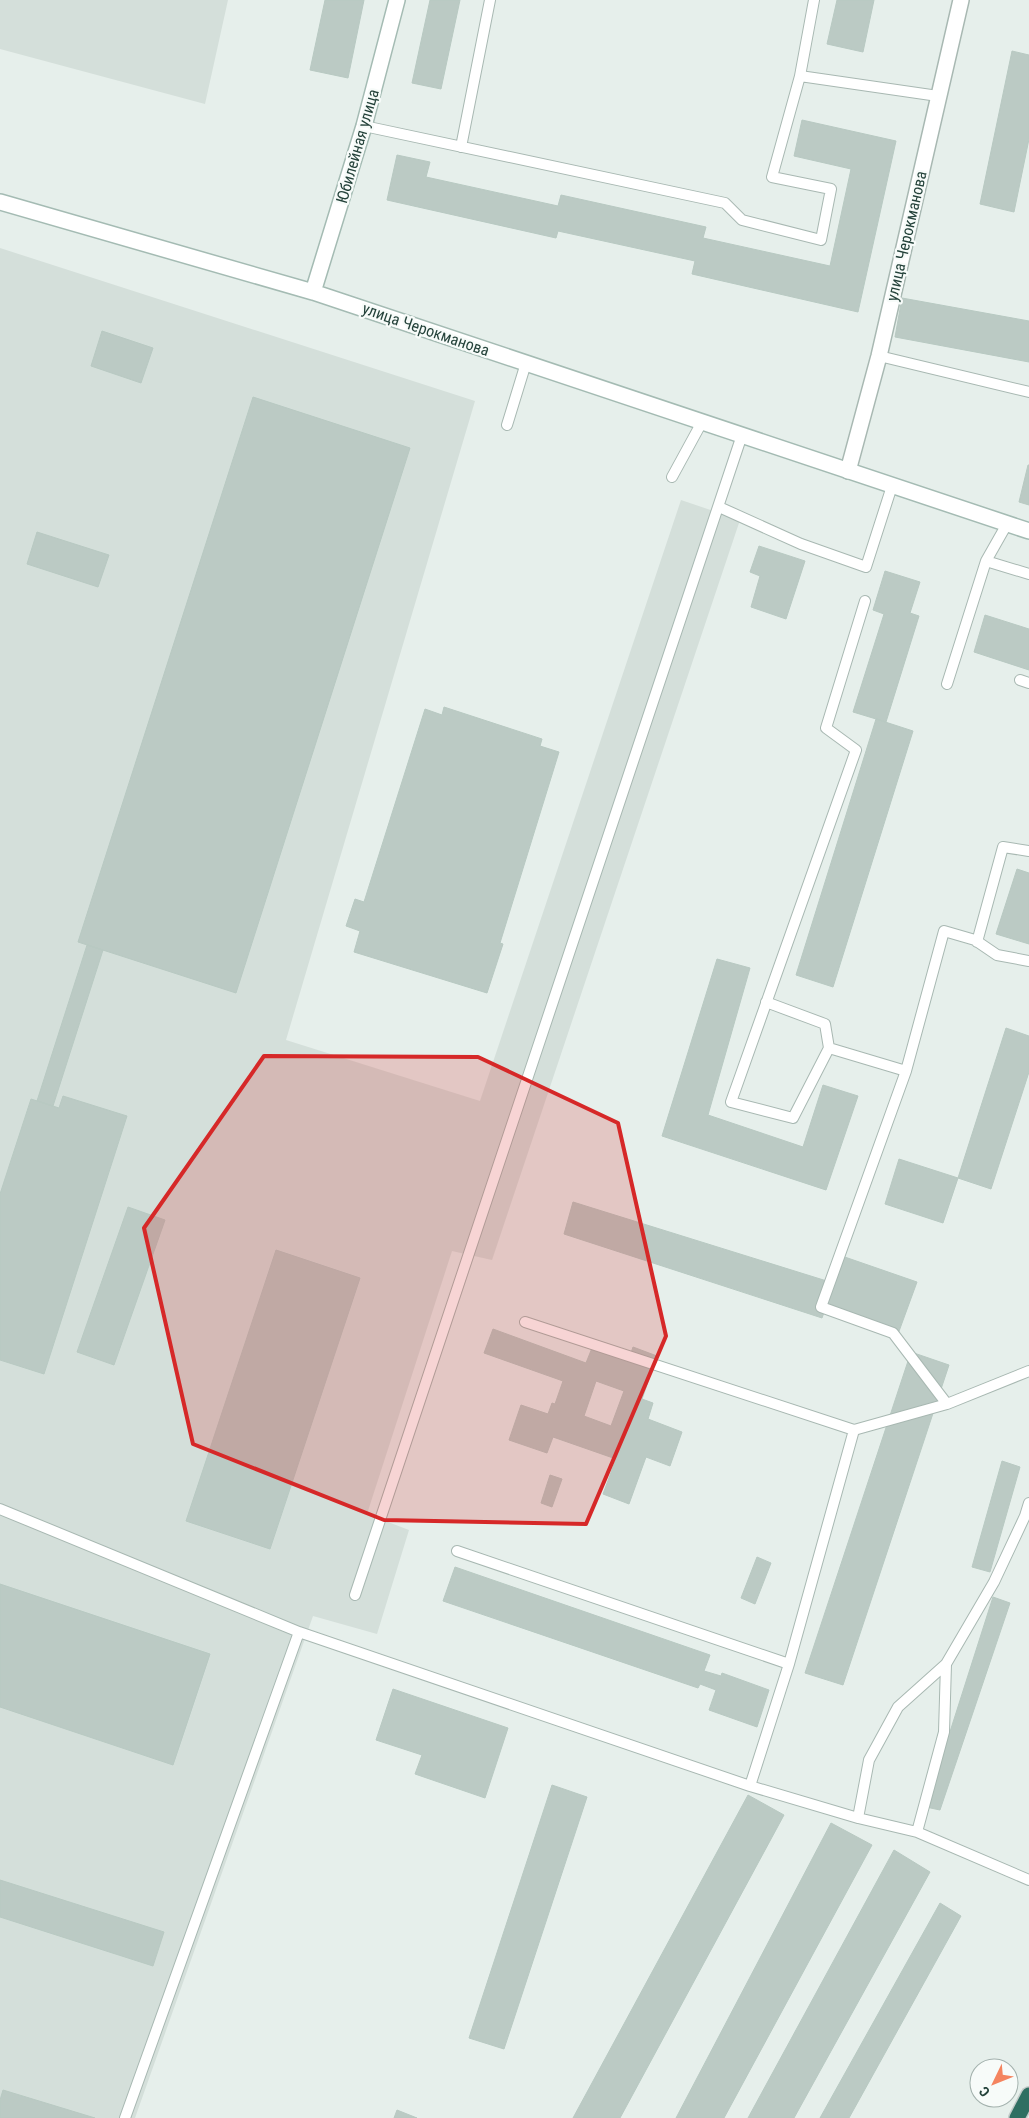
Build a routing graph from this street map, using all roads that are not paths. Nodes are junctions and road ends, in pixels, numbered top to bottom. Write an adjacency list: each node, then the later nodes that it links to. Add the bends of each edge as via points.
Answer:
1 (397, 0): 7 (street, Юбилейная улица)
2 (490, 0): 8 (lane)
3 (814, 0): 5 (lane)
4 (961, 0): 6 (street, улица Черокманова)
5 (800, 76): 6 (lane); 8 (lane, via 772,177 831,190 821,240 742,220 726,203)
6 (938, 96): 11 (street, улица Черокманова)
7 (364, 126): 8 (lane); 10 (street, Юбилейная улица)
8 (461, 147)
9 (0, 202): 10 (street, улица Черокманова)
10 (313, 292): 12 (street, улица Черокманова)
11 (879, 356): 13 (lane); 17 (street, улица Черокманова)
12 (526, 363): 14 (street, улица Черокманова); 15 (lane)
13 (1029, 392)
14 (702, 422): 16 (street, улица Черокманова); 18 (lane)
15 (508, 424)
16 (742, 435): 17 (street, улица Черокманова); 20 (lane)
17 (848, 471): 19 (street, улица Черокманова)
18 (672, 477)
19 (892, 486): 20 (lane, via 866,567 801,544); 21 (street, улица Черокманова)
20 (719, 507): 40 (lane)
21 (1007, 524): 22 (street, улица Черокманова); 23 (lane)
22 (1029, 531)
23 (986, 561): 24 (lane); 26 (lane)
24 (1029, 574)
25 (865, 601): 30 (lane, via 826,728 856,750)
26 (948, 684)
27 (1029, 851): 28 (lane, via 1003,847)
28 (977, 942): 29 (lane, via 997,954); 32 (lane, via 944,931)
29 (1029, 961)
30 (766, 1002): 31 (lane, via 825,1024); 31 (lane, via 730,1102 793,1118)
31 (829, 1048): 32 (lane)
32 (906, 1071): 35 (lane, via 821,1306 893,1333)
33 (525, 1322): 36 (lane)
34 (1029, 1371): 35 (lane)
35 (947, 1404): 36 (lane)
36 (854, 1430): 42 (lane)
37 (1029, 1503): 43 (lane, via 994,1582)
38 (0, 1509): 41 (lane)
39 (457, 1551): 42 (lane)
40 (355, 1596)
41 (299, 1632): 44 (lane); 49 (lane)
42 (789, 1664): 44 (lane)
43 (946, 1664): 45 (lane, via 898,1707 869,1760); 46 (lane, via 944,1732)
44 (750, 1786): 45 (lane)
45 (858, 1818): 46 (lane)
46 (917, 1832): 47 (lane)
47 (1029, 1880)
48 (1029, 2095): 50 (highway)
49 (125, 2118)
50 (1018, 2118)

